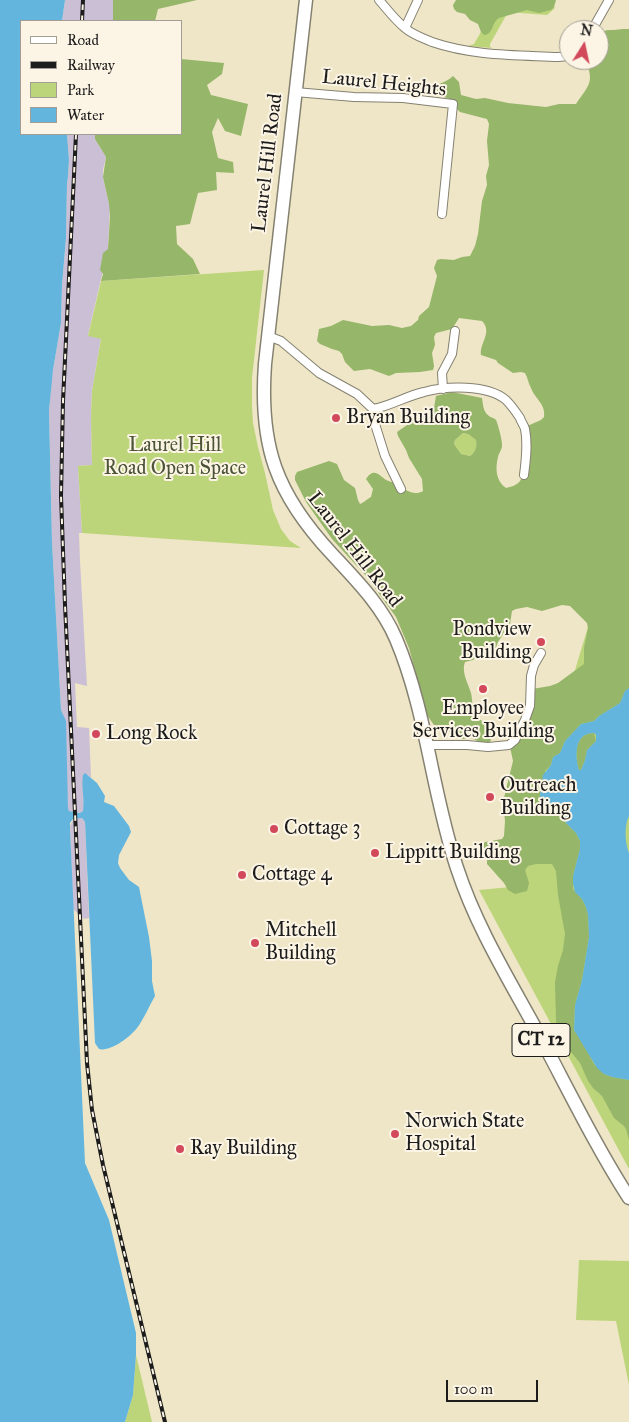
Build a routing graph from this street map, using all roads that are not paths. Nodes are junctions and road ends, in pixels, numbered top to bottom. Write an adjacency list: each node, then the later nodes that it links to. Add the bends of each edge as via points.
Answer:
1 (306, 0): 8 (highway, Laurel Hill Road / CT 12)
2 (378, 0): 6 (street)
3 (418, 0): 6 (street)
4 (609, 0): 5 (street)
5 (598, 20)
6 (405, 28): 7 (street, via 417,36 463,51)
7 (559, 57)
8 (295, 92): 9 (street, Laurel Heights, via 453,104); 11 (highway, Laurel Hill Road / CT 12)
9 (442, 214)
10 (455, 331): 12 (street, via 452,354 442,373)
11 (268, 336): 13 (street, via 281,341 319,373 357,394); 17 (highway, Laurel Hill Road / CT 12, via 264,413 277,471 301,517 370,596 390,625 410,676)
12 (443, 389): 13 (street, via 410,395); 14 (street, via 473,388 506,400 524,427 527,451)
13 (373, 410): 15 (street, via 385,456)
14 (524, 475)
15 (401, 489)
16 (541, 653): 17 (street, via 531,676 530,706 509,745)
17 (426, 745): 18 (highway, Laurel Hill Road / CT 12, via 444,823 471,905 597,1144)
18 (629, 1198)

